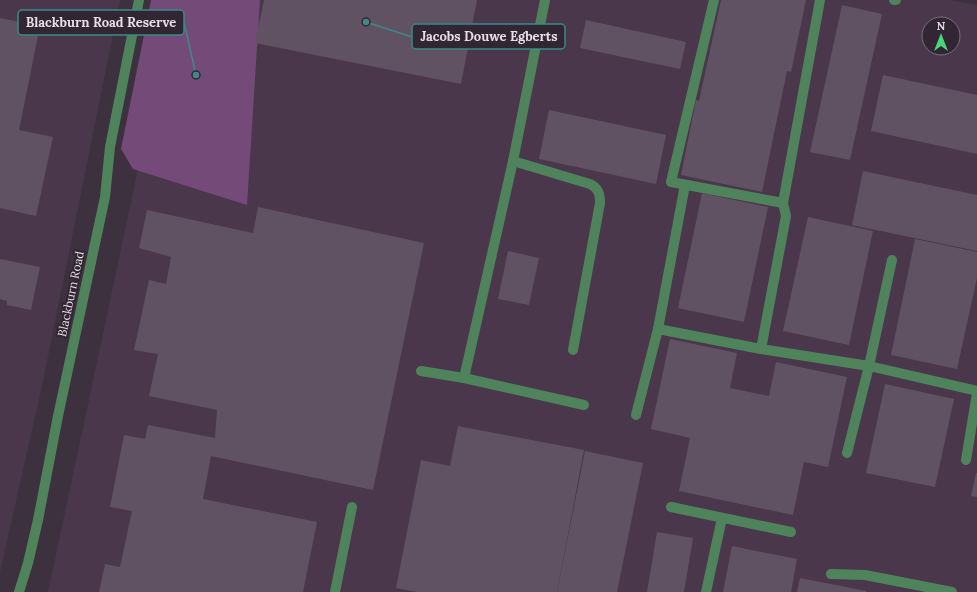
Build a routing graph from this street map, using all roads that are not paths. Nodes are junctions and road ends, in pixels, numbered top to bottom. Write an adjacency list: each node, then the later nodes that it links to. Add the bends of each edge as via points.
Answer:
1 (140, 0): 25 (street, Blackburn Road, via 110,147 102,212 38,520)
2 (545, 0): 5 (street)
3 (714, 0): 6 (street, via 671,182)
4 (820, 0): 7 (street)
5 (513, 161): 11 (street, via 590,184 596,187 600,194); 14 (street)
6 (685, 185): 7 (street); 9 (street)
7 (783, 202): 10 (street, via 786,216)
8 (892, 260): 12 (street)
9 (658, 329): 10 (street); 17 (street)
10 (761, 349): 12 (street)
11 (573, 350)
12 (869, 366): 15 (street); 18 (street)
13 (421, 371): 14 (street)
14 (464, 378): 16 (street)
15 (977, 392): 19 (street)
16 (584, 405)
17 (636, 415)
18 (847, 452)
19 (966, 460)
20 (352, 506): 26 (street)
21 (671, 507): 22 (street)
22 (722, 518): 23 (street); 27 (street)
23 (791, 532)
24 (831, 574): 28 (street, via 865,575)
25 (18, 592)
26 (335, 592)
27 (706, 592)
28 (952, 592)

